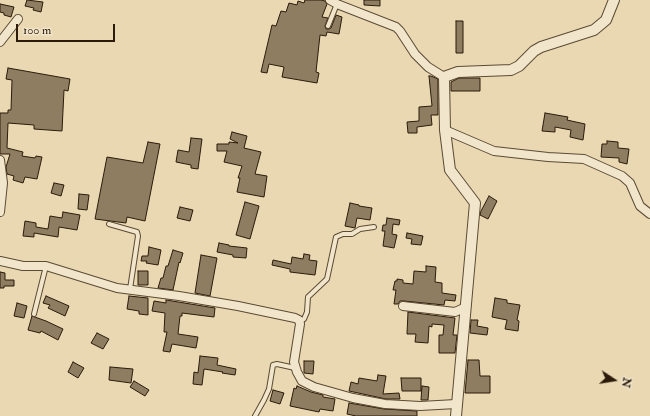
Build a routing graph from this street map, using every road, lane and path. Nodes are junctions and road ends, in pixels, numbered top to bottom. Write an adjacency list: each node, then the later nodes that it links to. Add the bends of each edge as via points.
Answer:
1 (614, 0): 6 (street, via 606,20 594,30 541,47 511,70 458,72)
2 (333, 2): 4 (lane); 6 (street, via 396,27 415,54 428,67)
3 (18, 19): 5 (street)
4 (328, 26)
5 (0, 42)
6 (444, 77): 7 (street)
7 (446, 130): 10 (street, via 494,150 584,159 622,176 630,183 640,206); 17 (street, via 450,170 475,203)
8 (0, 160): 9 (street, via 3,183)
9 (0, 212)
10 (650, 214)
11 (109, 224): 15 (lane, via 137,232)
12 (374, 227): 19 (lane, via 336,236 327,279 308,297 307,312)
13 (0, 261): 14 (street, via 23,266)
14 (46, 266): 15 (street); 18 (lane)
15 (130, 290): 19 (street, via 238,306 295,318)
16 (403, 306): 17 (street, via 455,312)
17 (466, 307): 21 (street)
18 (34, 314)
19 (300, 322): 20 (street, via 294,362)
20 (296, 368): 21 (street, via 302,381 353,398 385,404); 22 (lane, via 273,365 268,389)
21 (456, 404): 23 (street)
22 (255, 416)
23 (456, 416)

